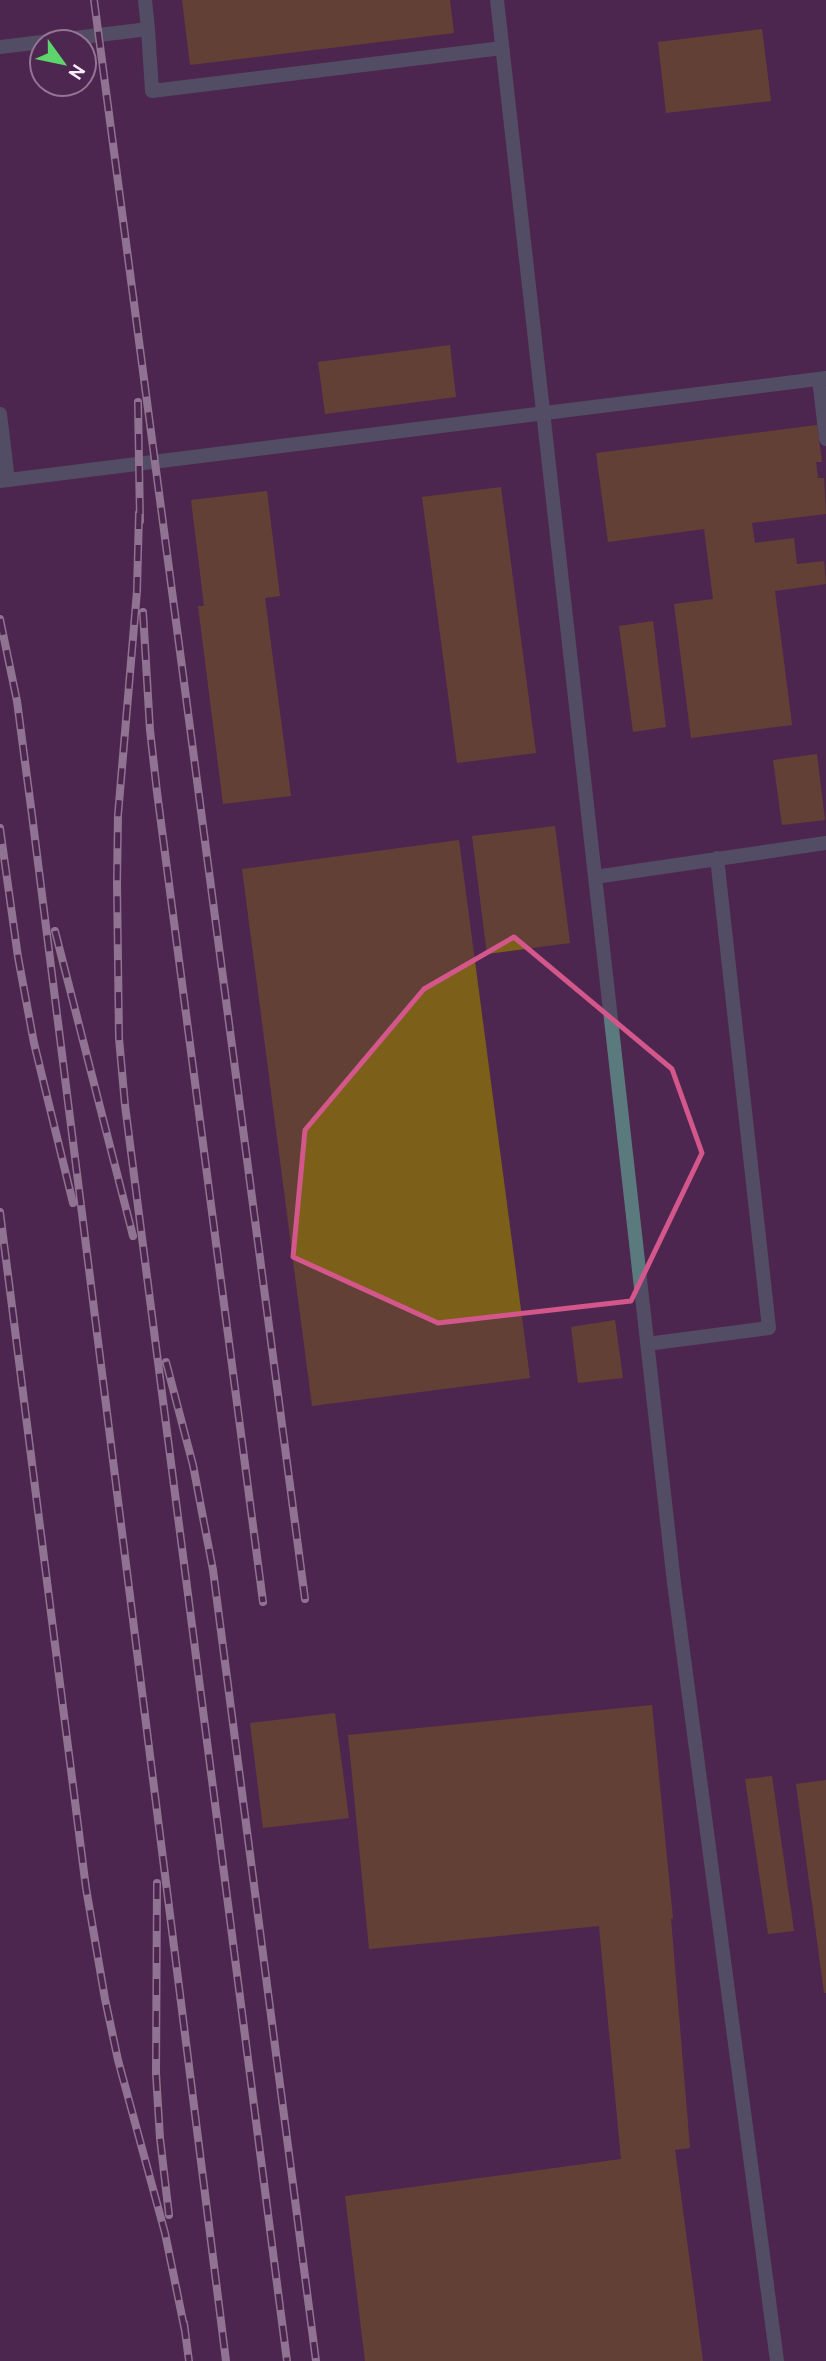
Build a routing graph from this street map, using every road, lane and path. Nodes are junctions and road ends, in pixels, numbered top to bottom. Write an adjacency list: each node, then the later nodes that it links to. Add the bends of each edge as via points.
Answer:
1 (145, 0): 3 (lane)
2 (497, 0): 7 (lane)
3 (148, 29): 4 (lane); 7 (lane, via 152,90)
4 (98, 35)
5 (28, 44): 6 (lane)
6 (0, 47)
7 (502, 48): 9 (lane)
8 (822, 379): 9 (lane); 11 (lane)
9 (542, 413): 12 (lane); 15 (lane)
10 (0, 414): 12 (lane)
11 (826, 439)
12 (4, 480)
13 (826, 843): 14 (lane)
14 (717, 859): 15 (lane); 16 (lane, via 769,1328)
15 (595, 877): 16 (lane)
16 (648, 1344): 17 (lane, via 674,1583)
17 (777, 2361)

